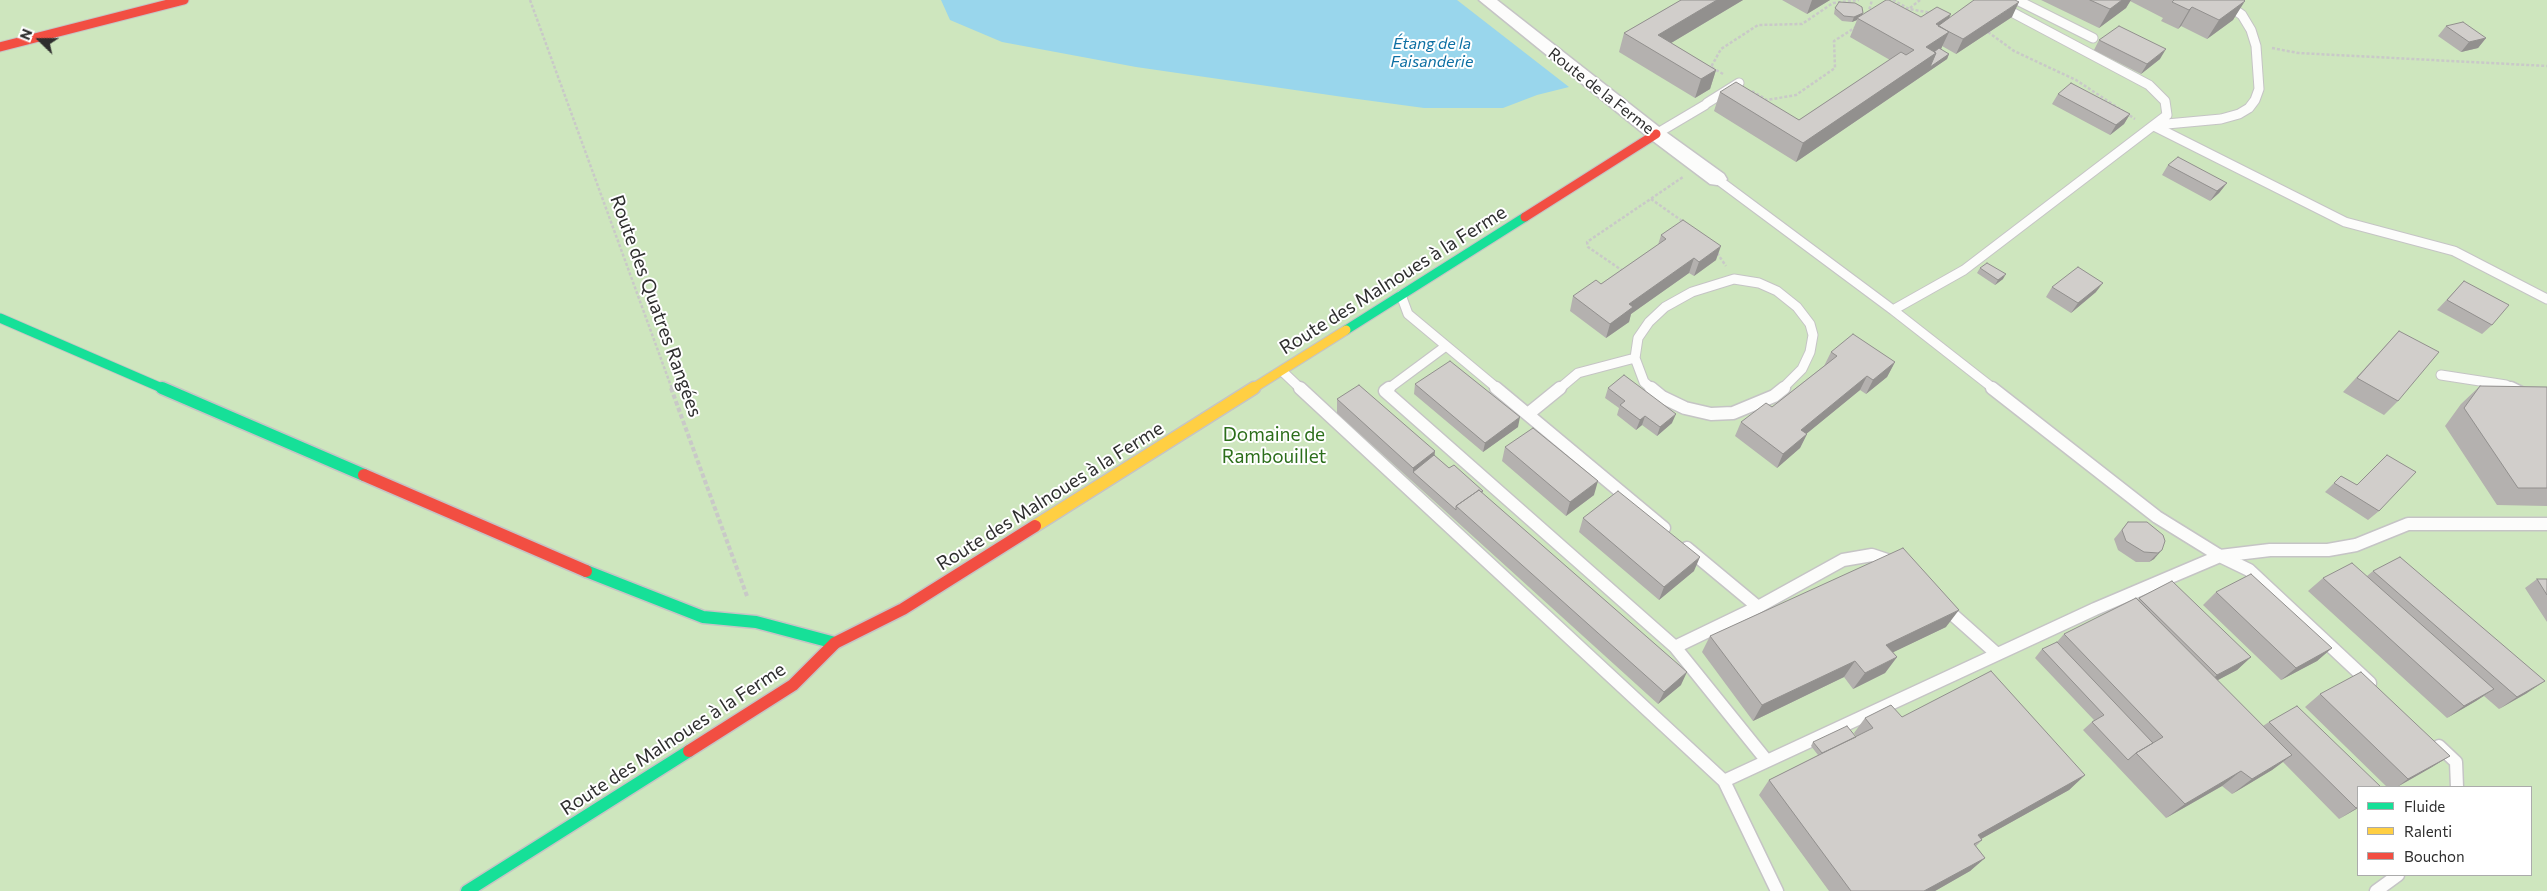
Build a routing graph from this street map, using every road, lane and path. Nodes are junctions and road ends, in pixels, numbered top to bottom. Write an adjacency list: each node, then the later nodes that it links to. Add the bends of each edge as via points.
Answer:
1 (184, 0): 18 (street)
2 (530, 0): 45 (path, Route des Quatres Rangées)
3 (1486, 0): 22 (street, Route de la Ferme)
4 (1859, 0): 20 (path, via 1833,3 1802,24 1758,26 1721,50 1711,67)
5 (1872, 0): 13 (path)
6 (1893, 0): 11 (path)
7 (1920, 0): 11 (path)
8 (1989, 0): 21 (lane, via 2149,85 2165,101 2167,115)
9 (2017, 0): 16 (lane)
10 (2221, 0): 17 (lane, via 2242,15)
11 (1909, 9): 12 (path)
12 (1937, 14)
13 (1866, 20)
14 (1858, 26): 20 (path, via 1834,41 1836,68 1796,95 1767,100)
15 (1988, 32): 21 (path, via 2014,51 2076,80)
16 (2093, 38)
17 (2256, 46): 19 (path, via 2298,53); 21 (lane, via 2259,89 2249,108 2221,119)
18 (0, 47)
19 (2547, 66)
20 (1739, 83): 22 (lane)
21 (2152, 127): 31 (lane, via 2345,222 2454,251); 32 (lane, via 1964,270)
22 (1656, 134): 23 (street, Route de la Ferme); 30 (street, Route des Malnoues à la Ferme)
23 (1700, 166): 24 (street, Route de la Ferme); 25 (path)
24 (1717, 179): 32 (lane)
25 (1651, 199): 26 (path); 28 (path, via 1587,242 1588,247)
26 (1692, 228)
27 (1716, 252): 29 (path)
28 (1629, 276)
29 (1734, 279): 35 (lane, via 1708,286 1665,306 1638,338); 35 (lane, via 1777,291 1797,307 1810,324 1813,335 1810,352 1802,369 1774,396 1733,413 1711,414 1685,408 1662,397 1644,382)
30 (1401, 295): 34 (lane, via 1408,314); 36 (street, Route des Malnoues à la Ferme)
31 (2547, 299)
32 (1892, 310): 41 (lane, via 2158,517)
33 (0, 318): 45 (street, via 624,587 703,617)
34 (1446, 346): 39 (lane); 47 (lane, via 1385,391)
35 (1635, 358): 39 (lane, via 1578,373)
36 (1282, 371): 46 (street, Route des Malnoues à la Ferme, via 902,609); 52 (lane)
37 (2441, 375): 38 (lane, via 2506,385)
38 (2547, 406)
39 (1528, 414): 44 (lane)
40 (2547, 524): 41 (lane, via 2408,524 2356,545 2328,550 2270,550)
41 (2220, 556): 48 (lane); 49 (lane, via 2249,570)
42 (1901, 569): 44 (lane, via 1894,562 1872,555 1844,560)
43 (1931, 595): 48 (lane)
44 (1758, 607): 47 (lane)
45 (756, 622): 46 (street)
46 (836, 643): 55 (street, Route des Malnoues à la Ferme, via 793,685)
47 (1675, 647): 51 (lane)
48 (1997, 654): 51 (lane)
49 (2377, 689)
50 (2427, 736): 53 (lane, via 2456,762)
51 (1767, 761): 52 (lane)
52 (1724, 781): 56 (lane)
53 (2458, 786)
54 (2397, 876): 57 (lane)
55 (467, 891)
56 (1776, 891)
57 (2376, 891)

